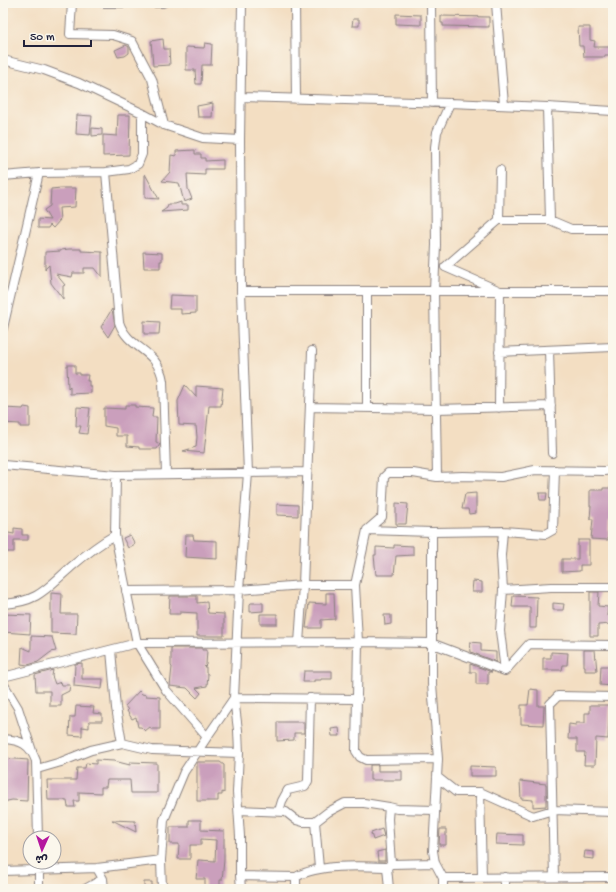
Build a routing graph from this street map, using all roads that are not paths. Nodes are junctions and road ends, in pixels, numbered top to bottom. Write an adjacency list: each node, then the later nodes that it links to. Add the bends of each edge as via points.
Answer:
1 (72, 3): 17 (street, via 70,34 113,35 132,41 152,79)
2 (103, 3): 3 (street)
3 (163, 3)
4 (242, 3): 9 (street)
5 (295, 3): 10 (street)
6 (431, 3): 11 (street)
7 (496, 3): 13 (street)
8 (3, 60): 16 (street, via 44,70 79,83)
9 (241, 97): 10 (street); 18 (street)
10 (296, 99): 11 (street)
11 (432, 103): 12 (street)
12 (450, 103): 13 (street); 26 (street, via 436,140)
13 (504, 105): 14 (street)
14 (547, 106): 15 (street); 24 (street)
15 (613, 111)
16 (142, 113): 17 (street); 20 (street, via 140,160 134,167)
17 (164, 125): 18 (street, via 203,138)
18 (240, 140): 28 (street)
19 (500, 170): 23 (street)
20 (106, 172): 21 (street); 49 (street, via 119,322 127,337 154,359 161,371)
21 (39, 173): 22 (street); 33 (street)
22 (3, 176)
23 (500, 220): 24 (street); 27 (street)
24 (550, 220): 25 (street, via 571,229)
25 (613, 229)
26 (436, 245): 27 (street); 30 (street)
27 (445, 267): 31 (street)
28 (241, 291): 29 (street); 48 (street)
29 (367, 291): 30 (street); 40 (street)
30 (434, 291): 31 (street); 42 (street)
31 (500, 291): 32 (street); 37 (street)
32 (613, 291)
33 (3, 328)
34 (613, 347): 35 (street)
35 (549, 350): 37 (street); 38 (street)
36 (312, 351): 39 (street)
37 (499, 352): 41 (street)
38 (551, 406): 41 (street); 43 (street)
39 (310, 407): 40 (street); 47 (street)
40 (367, 408): 42 (street)
41 (499, 408): 42 (street)
42 (436, 409): 51 (street)
43 (552, 453)
44 (3, 465): 50 (street)
45 (555, 470): 46 (street); 51 (street, via 535,470 501,477); 53 (street, via 553,530 546,534)
46 (613, 470)
47 (307, 472): 48 (street); 57 (street)
48 (248, 473): 49 (street); 59 (street)
49 (166, 474): 50 (street)
50 (116, 475): 55 (street)
51 (437, 477): 52 (street, via 413,473 388,473 384,477 382,517)
52 (367, 530): 54 (street); 56 (street)
53 (503, 531): 54 (street); 60 (street)
54 (432, 532): 65 (street)
55 (115, 535): 61 (street); 62 (street, via 95,547 34,598)
56 (355, 585): 57 (street); 63 (street)
57 (303, 586): 59 (street); 64 (street)
58 (613, 587): 60 (street)
59 (239, 590): 61 (street); 67 (street)
60 (503, 590): 70 (street, via 500,631)
61 (126, 591): 66 (street)
62 (3, 604)
63 (358, 642): 64 (street); 65 (street); 76 (street)
64 (299, 643): 67 (street)
65 (431, 643): 70 (street); 83 (street)
66 (137, 644): 67 (street); 69 (street); 77 (street, via 166,690)
67 (236, 644): 74 (street)
68 (613, 645): 70 (street, via 529,644)
69 (111, 650): 71 (street); 79 (street)
70 (505, 671)
71 (3, 677)
72 (3, 683): 81 (street, via 18,708)
73 (613, 697): 90 (street, via 558,696 550,704)
74 (234, 698): 75 (street); 77 (street); 82 (street)
75 (310, 698): 76 (street); 91 (street, via 308,780 305,786 288,790)
76 (358, 699): 83 (street, via 356,751 360,756 366,760)
77 (206, 737): 80 (street)
78 (3, 740): 81 (street, via 21,742)
79 (122, 743): 80 (street, via 152,750); 84 (street, via 91,750)
80 (197, 751): 82 (street); 95 (street, via 184,772 164,820)
81 (33, 753): 84 (street)
82 (239, 753): 88 (street)
83 (438, 759): 85 (street)
84 (37, 769): 94 (street)
85 (437, 777): 86 (street, via 456,792); 89 (street)
86 (480, 792): 90 (street, via 533,816); 106 (street)
87 (389, 807): 89 (street); 93 (street, via 344,803); 97 (street)
88 (238, 810): 91 (street); 104 (street)
89 (435, 810): 96 (street, via 433,851)
90 (553, 810): 92 (street); 108 (street)
91 (279, 811): 93 (street, via 286,812 296,820)
92 (613, 812)
93 (314, 822): 101 (street)
94 (38, 830)
95 (161, 860): 100 (street); 115 (street)
96 (436, 863): 97 (street); 111 (street)
97 (389, 866): 101 (street); 118 (street)
98 (62, 867): 100 (street)
99 (22, 868): 103 (street)
100 (97, 868): 110 (street)
101 (319, 868): 105 (street)
102 (39, 870): 112 (street)
103 (3, 871)
104 (240, 876): 105 (street); 116 (street)
105 (296, 877): 117 (street)
106 (482, 877): 107 (street); 111 (street)
107 (505, 877): 108 (street); 120 (street)
108 (554, 877): 109 (street)
109 (613, 877)
110 (103, 878): 113 (street); 114 (street)
111 (443, 878): 119 (street)
112 (40, 889)
113 (86, 889)
114 (104, 889)
115 (162, 889)
116 (241, 889)
117 (296, 889)
118 (388, 889)
119 (443, 889)
120 (506, 889)

